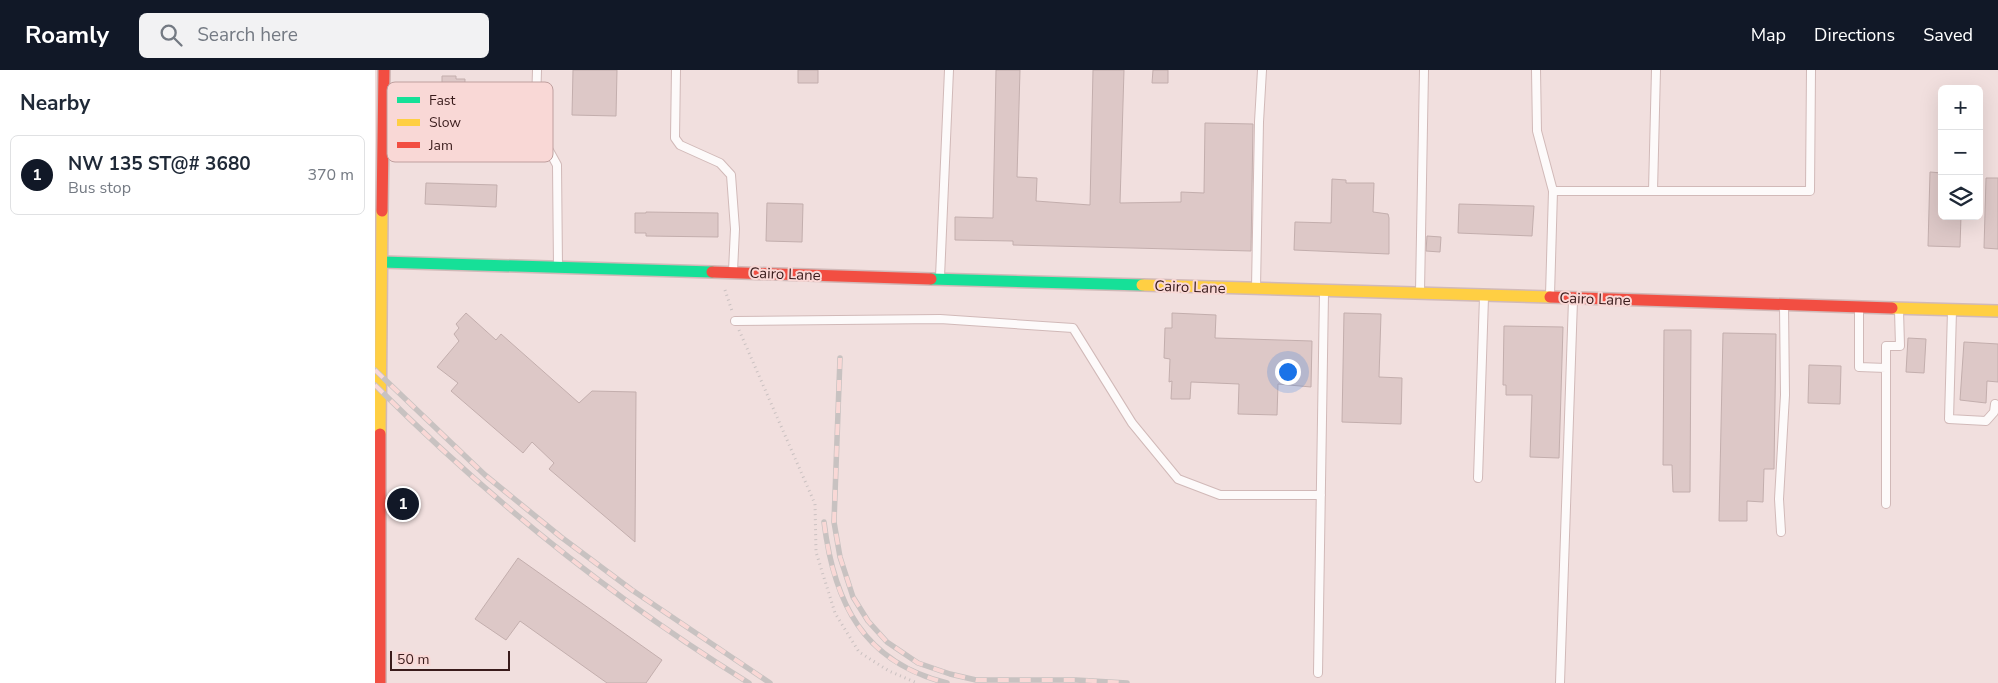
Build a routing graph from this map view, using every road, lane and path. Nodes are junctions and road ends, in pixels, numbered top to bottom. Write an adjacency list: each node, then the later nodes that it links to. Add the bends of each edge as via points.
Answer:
1 (384, 70): 10 (street)
2 (676, 70): 15 (lane, via 675,138 680,145 720,163 731,175 735,229)
3 (949, 70): 16 (lane)
4 (1262, 70): 17 (lane)
5 (1424, 70): 19 (lane)
6 (1536, 70): 11 (lane, via 1537,131)
7 (1656, 70): 12 (lane)
8 (1811, 70): 12 (lane, via 1810,191)
9 (553, 158): 14 (lane, via 557,165)
10 (379, 189): 13 (street)
11 (1553, 191): 12 (lane); 21 (lane)
12 (1653, 191)
13 (382, 262): 14 (street, Cairo Lane); 35 (street)
14 (558, 268): 15 (street, Cairo Lane)
15 (727, 273): 16 (street, Cairo Lane); 28 (path, via 727,296)
16 (940, 279): 17 (street, Cairo Lane)
17 (1256, 288): 18 (street, Cairo Lane)
18 (1324, 291): 19 (street, Cairo Lane); 32 (lane)
19 (1420, 293): 20 (street, Cairo Lane)
20 (1484, 295): 21 (street, Cairo Lane); 31 (lane)
21 (1550, 297): 22 (street, Cairo Lane)
22 (1573, 298): 23 (street, Cairo Lane); 39 (lane)
23 (1784, 304): 24 (street, Cairo Lane); 34 (lane)
24 (1859, 306): 25 (street, Cairo Lane); 29 (lane, via 1859,366)
25 (1899, 308): 26 (street, Cairo Lane); 29 (lane, via 1899,346 1886,346)
26 (1952, 309): 27 (street, Cairo Lane); 30 (lane, via 1949,419 1986,422 1994,412)
27 (1998, 311)
28 (735, 321): 32 (lane, via 940,319 1073,328 1132,423 1178,479 1220,495); 38 (path, via 815,504 816,552 835,613 859,652 889,671)
29 (1886, 368): 33 (lane)
30 (1995, 404)
31 (1478, 478)
32 (1321, 495): 36 (lane)
33 (1887, 504)
34 (1781, 532)
35 (377, 570): 37 (street)
36 (1319, 673)
37 (380, 683)
38 (917, 683)
39 (1560, 683)

